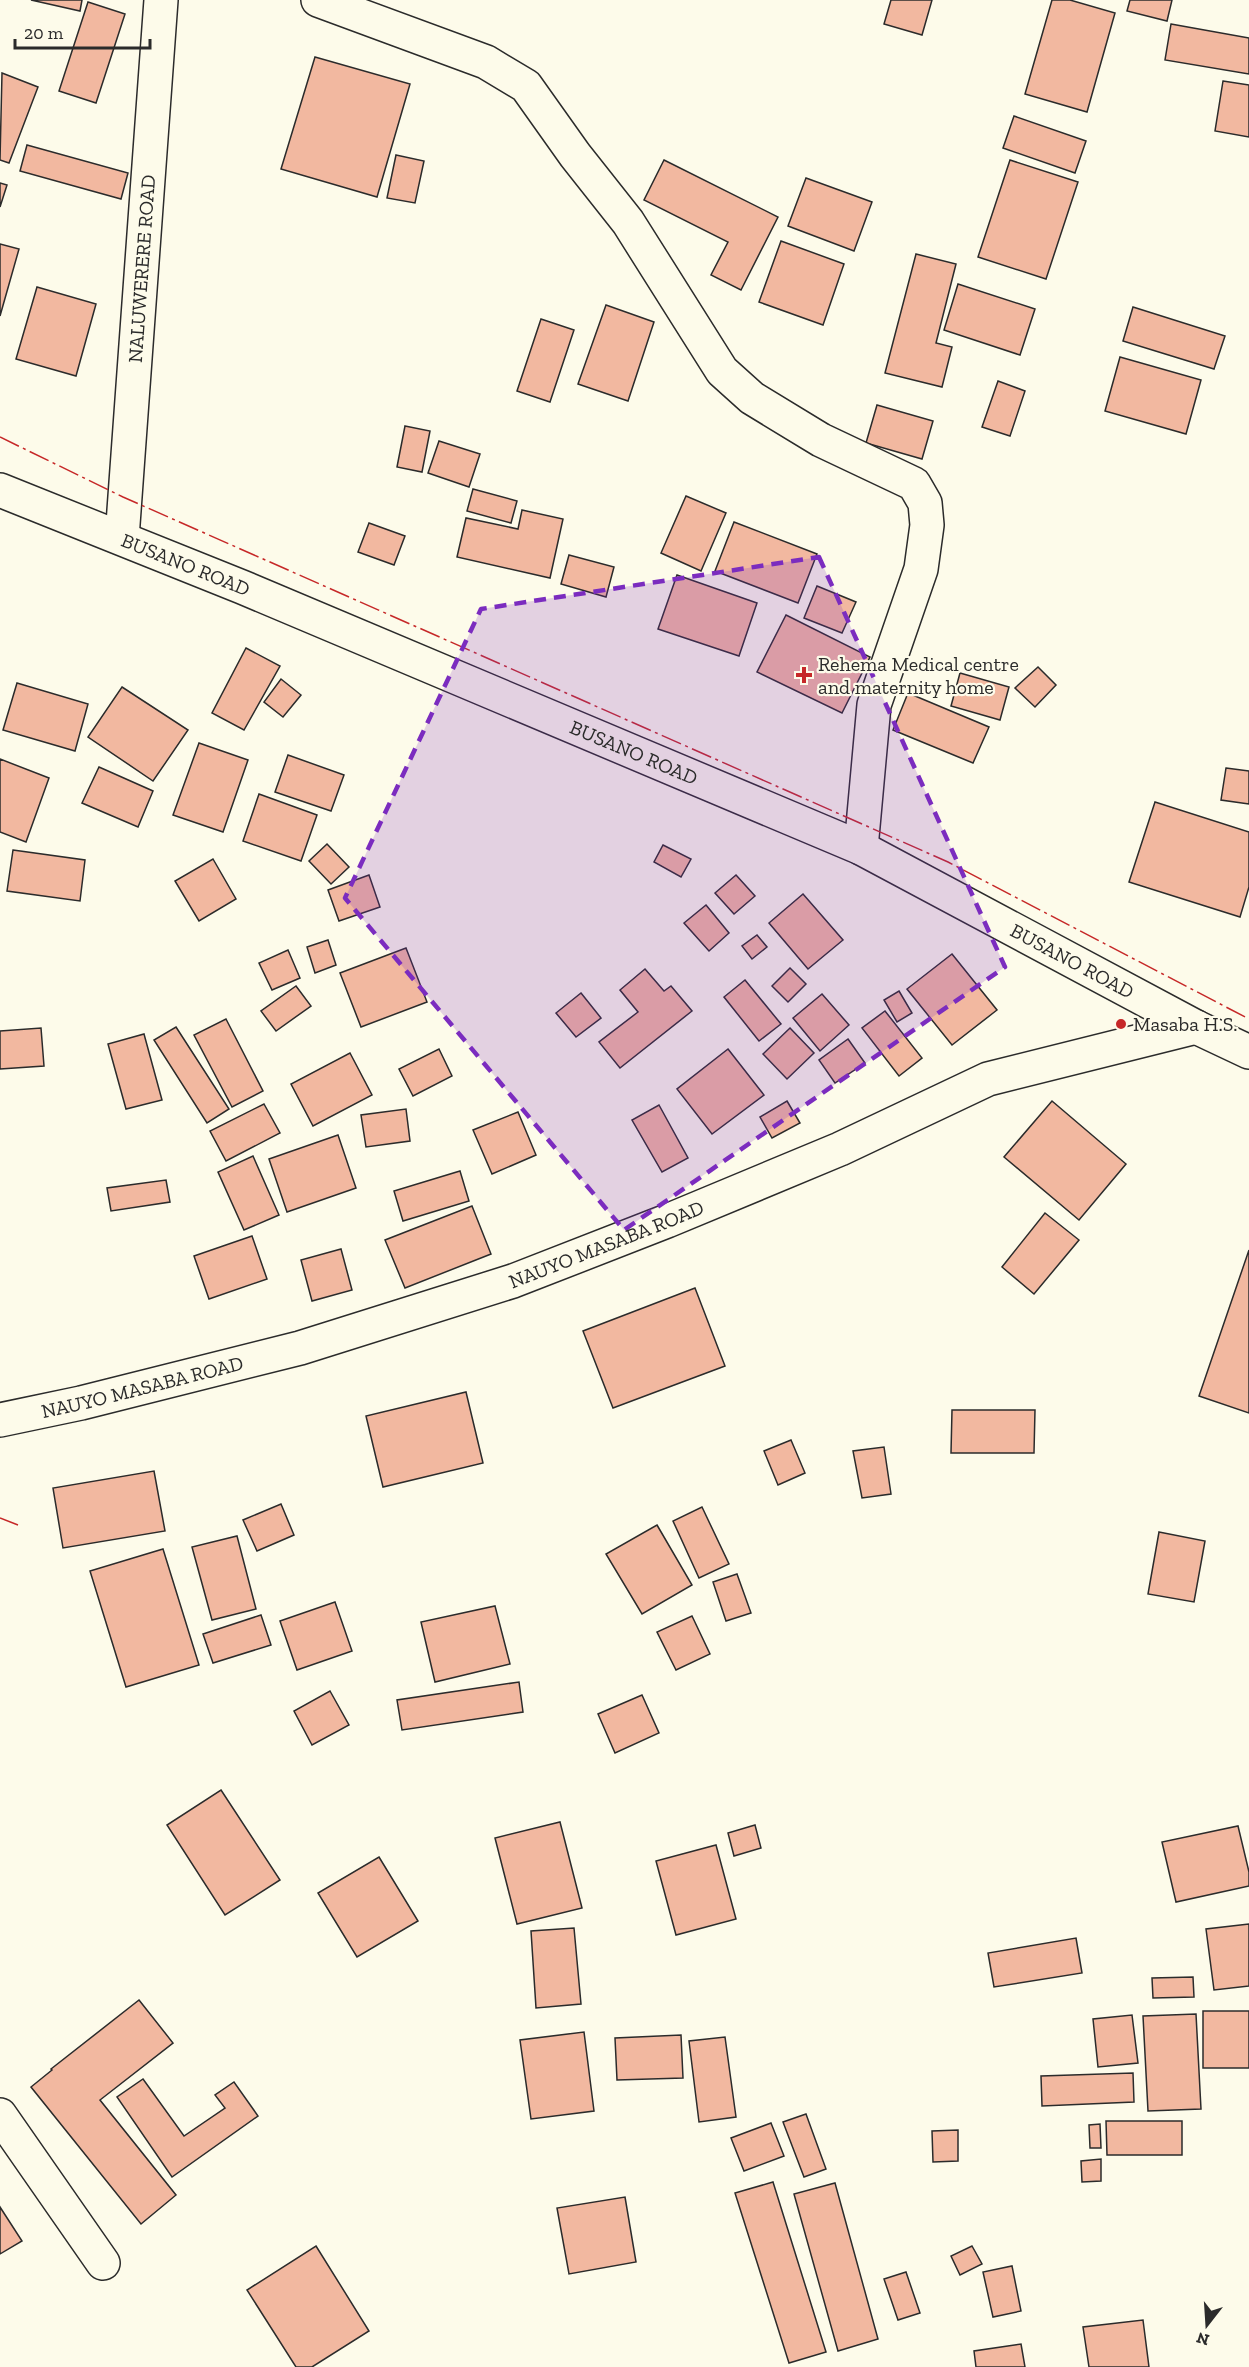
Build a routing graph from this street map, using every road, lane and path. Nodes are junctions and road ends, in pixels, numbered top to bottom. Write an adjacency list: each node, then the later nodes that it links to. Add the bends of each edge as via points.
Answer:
1 (161, 0): 4 (street, NALUWERERE ROAD)
2 (318, 0): 5 (street, via 486,62 526,86 628,222 722,371 752,398 821,440 914,484 925,503 927,525 921,569 874,705)
3 (0, 490): 4 (street, BUSANO ROAD)
4 (122, 538): 5 (street, BUSANO ROAD)
5 (861, 848): 6 (street, BUSANO ROAD)
6 (1196, 1027): 7 (street, BUSANO ROAD); 8 (street, NAUYO MASABA ROAD, via 987,1079 829,1153 513,1281 300,1348)
7 (1249, 1052)
8 (0, 1420)
9 (0, 2115): 10 (street)
10 (103, 2263)

